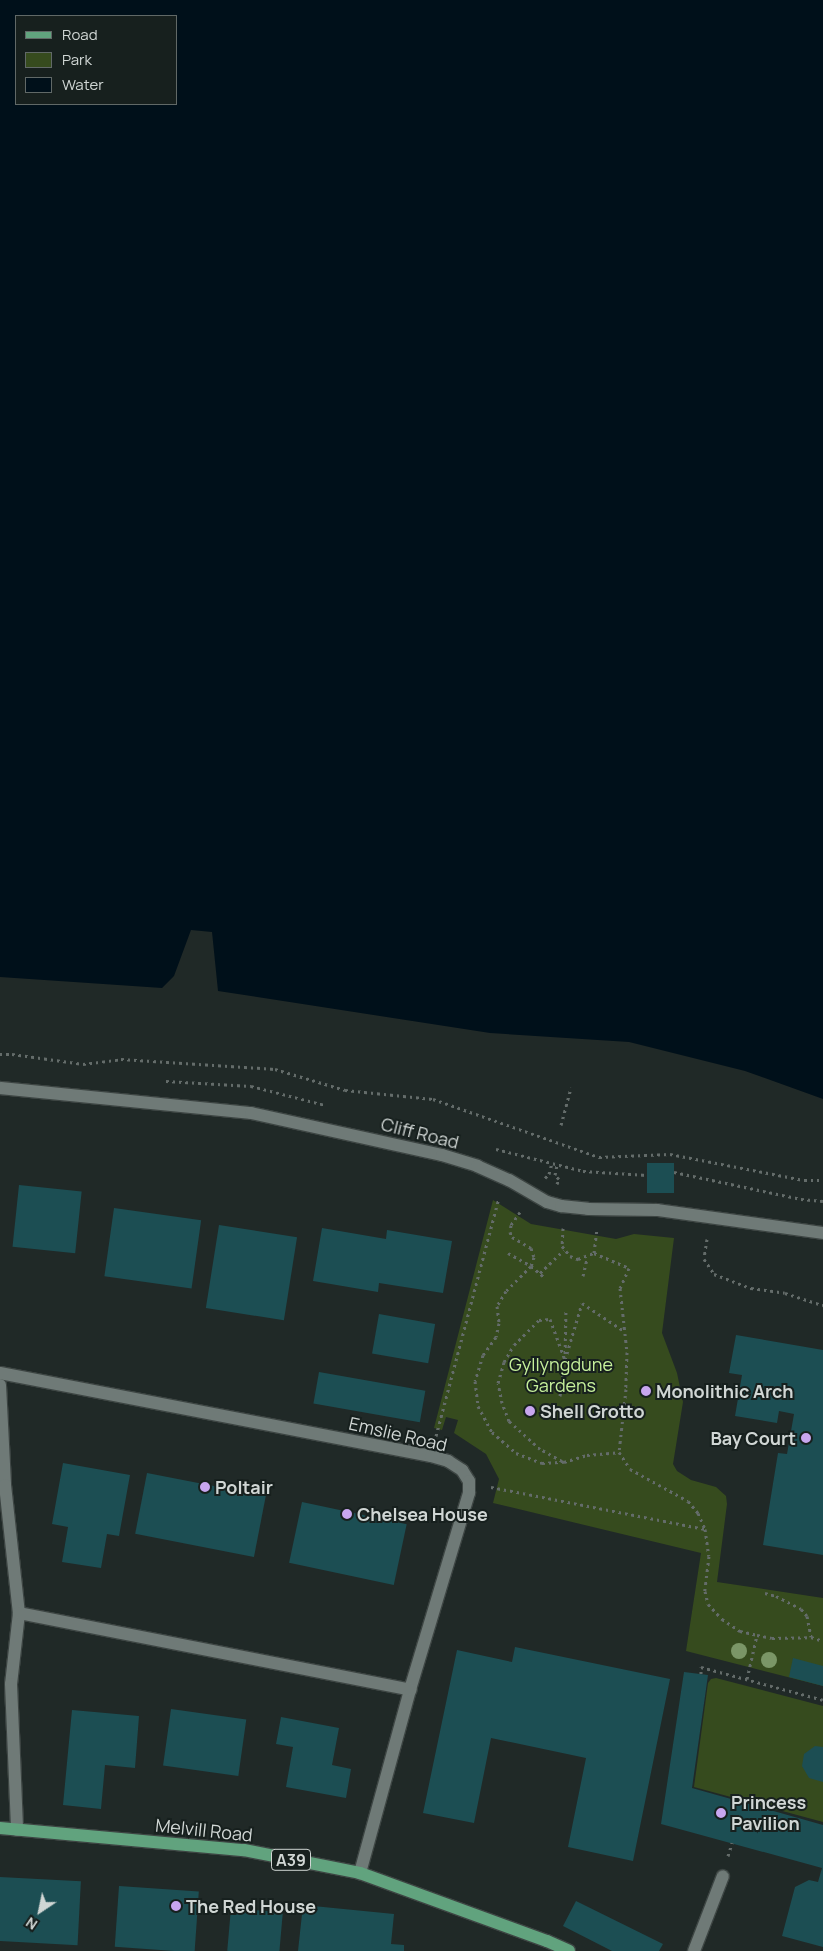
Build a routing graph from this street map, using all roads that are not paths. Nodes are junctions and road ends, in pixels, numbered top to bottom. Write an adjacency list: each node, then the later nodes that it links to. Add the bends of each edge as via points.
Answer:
1 (0, 1088): 2 (street, Cliff Road, via 251,1113 442,1155 501,1176 547,1202 561,1206 657,1210)
2 (823, 1233)
3 (0, 1374): 7 (street, Emslie Road, via 431,1456 462,1470 469,1481 469,1493)
4 (0, 1385): 5 (street, via 5,1485)
5 (19, 1613): 6 (street); 7 (street)
6 (5, 1683): 9 (street)
7 (410, 1690): 10 (street)
8 (0, 1828): 9 (main road, Melvill Road / A39)
9 (17, 1830): 10 (main road, Melvill Road / A39, via 244,1850)
10 (360, 1873): 12 (main road, Melvill Road / A39)
11 (723, 1876): 13 (street)
12 (569, 1951)
13 (694, 1951)

